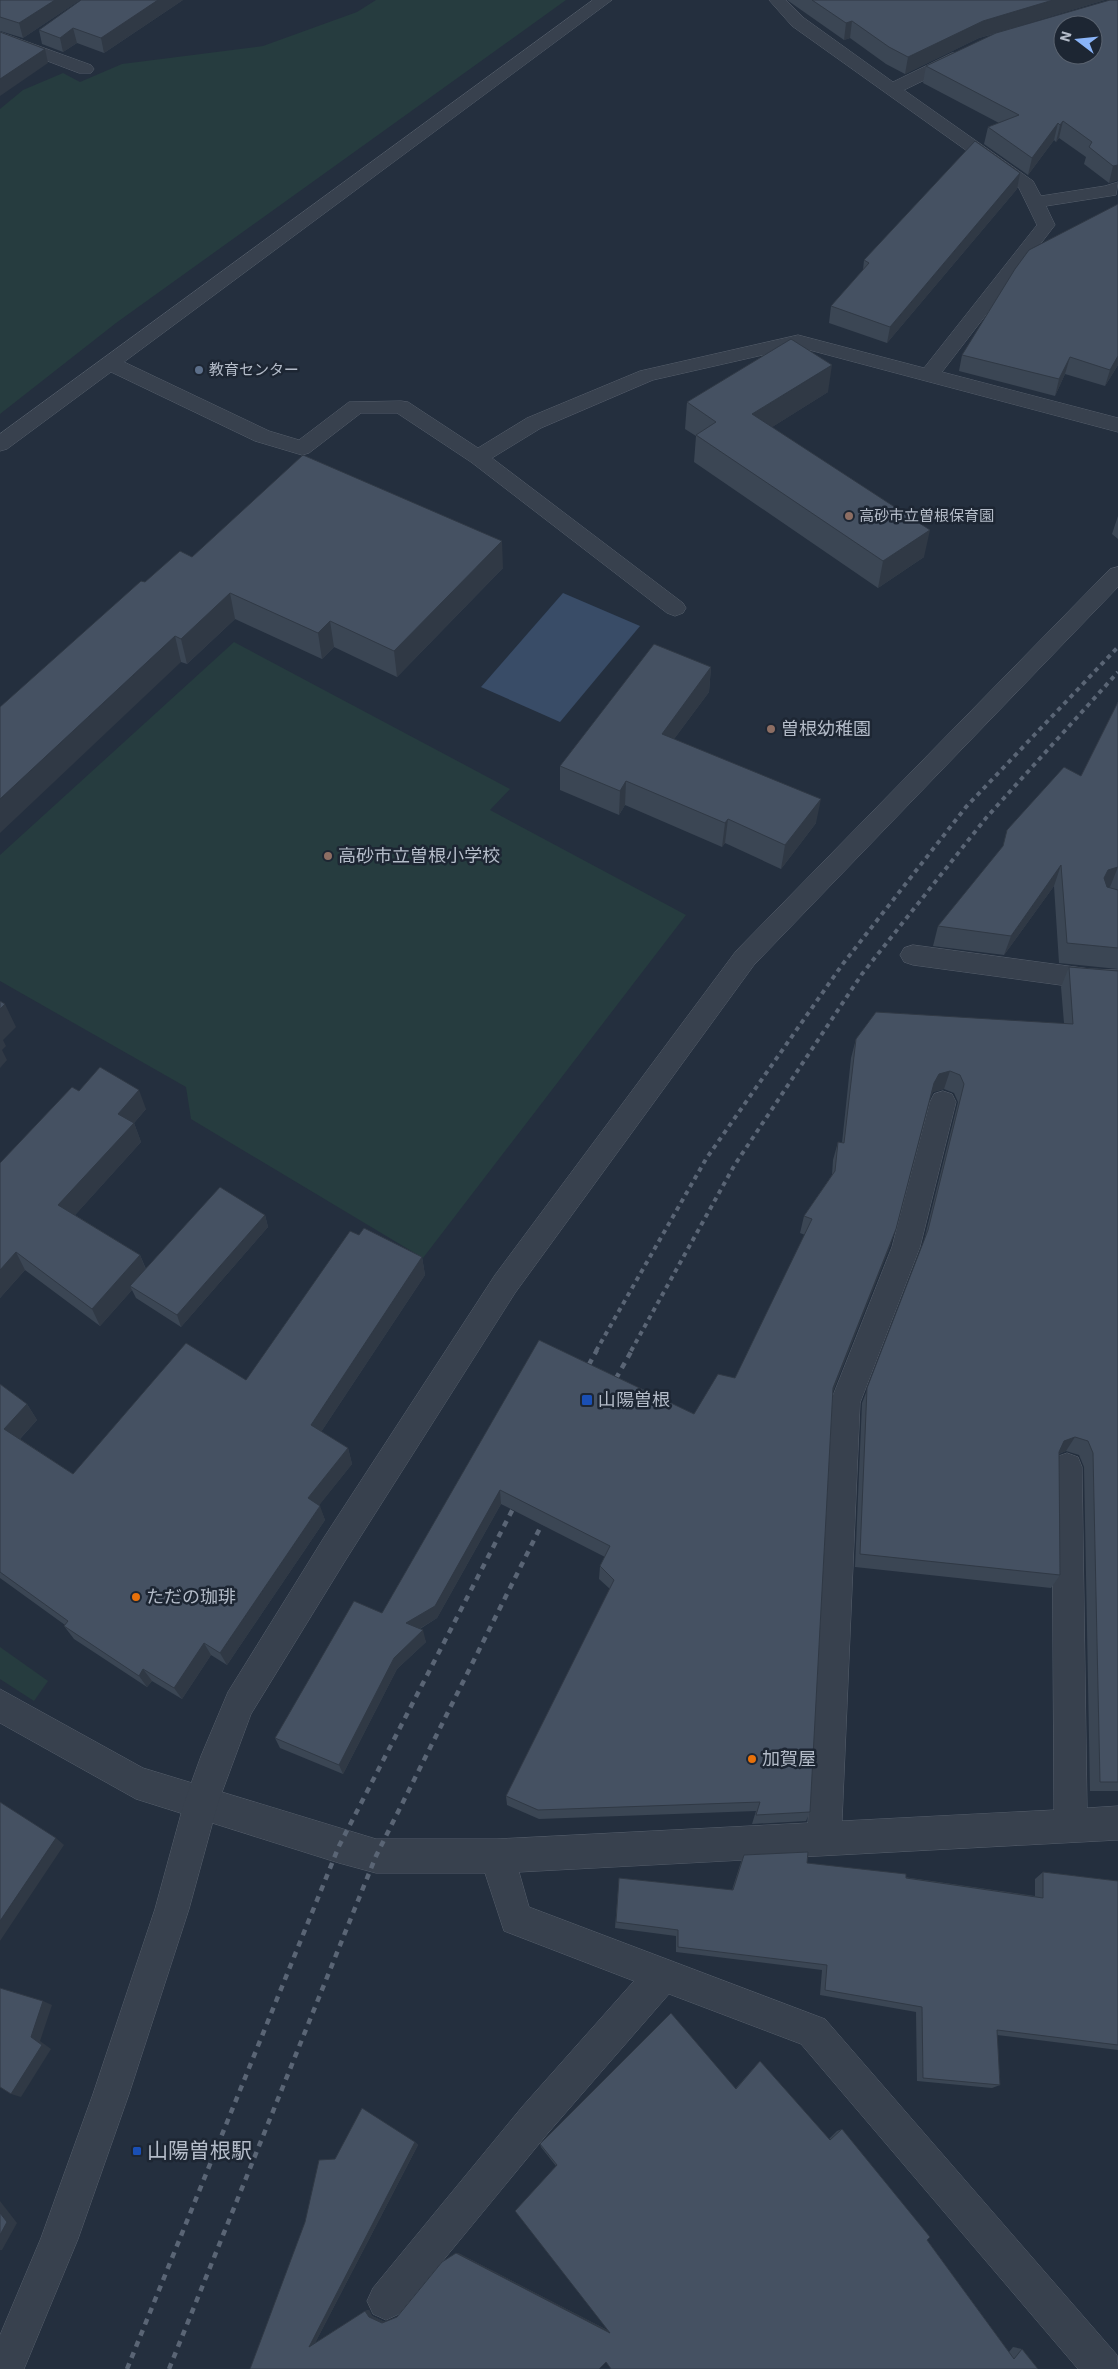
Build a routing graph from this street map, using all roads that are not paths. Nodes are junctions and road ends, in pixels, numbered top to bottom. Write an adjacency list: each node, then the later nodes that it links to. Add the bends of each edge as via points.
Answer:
1 (604, 0): 11 (street)
2 (777, 0): 8 (street, via 798,22)
3 (40, 36): 5 (street)
4 (0, 37): 5 (street)
5 (25, 46): 7 (street)
6 (969, 52): 8 (street)
7 (85, 69)
8 (892, 89): 10 (street, via 1027,185)
9 (1118, 188): 10 (street)
10 (1035, 202): 12 (street, via 1046,225)
11 (109, 363): 14 (street); 15 (street, via 262,436 302,448 356,407 401,407)
12 (929, 375): 13 (street); 15 (street, via 798,341 647,374 534,423)
13 (1118, 425)
14 (0, 444)
15 (478, 457): 17 (street)
16 (1118, 574): 23 (street, via 745,958 505,1284 239,1703)
17 (675, 608)
18 (913, 955): 19 (street)
19 (1118, 980)
20 (943, 1102): 26 (street, via 906,1247 844,1403)
21 (1067, 1468): 25 (street)
22 (0, 1705): 23 (street, via 136,1782)
23 (201, 1803): 27 (street, via 376,1856); 30 (street, via 172,1909 112,2094 59,2239)
24 (1118, 1823): 25 (street)
25 (1071, 1826): 26 (street)
26 (824, 1839): 27 (street)
27 (497, 1856): 28 (street, via 516,1919)
28 (663, 1974): 29 (street, via 535,2120); 31 (street, via 813,2031)
29 (386, 2301)
30 (5, 2369)
31 (1103, 2369)

